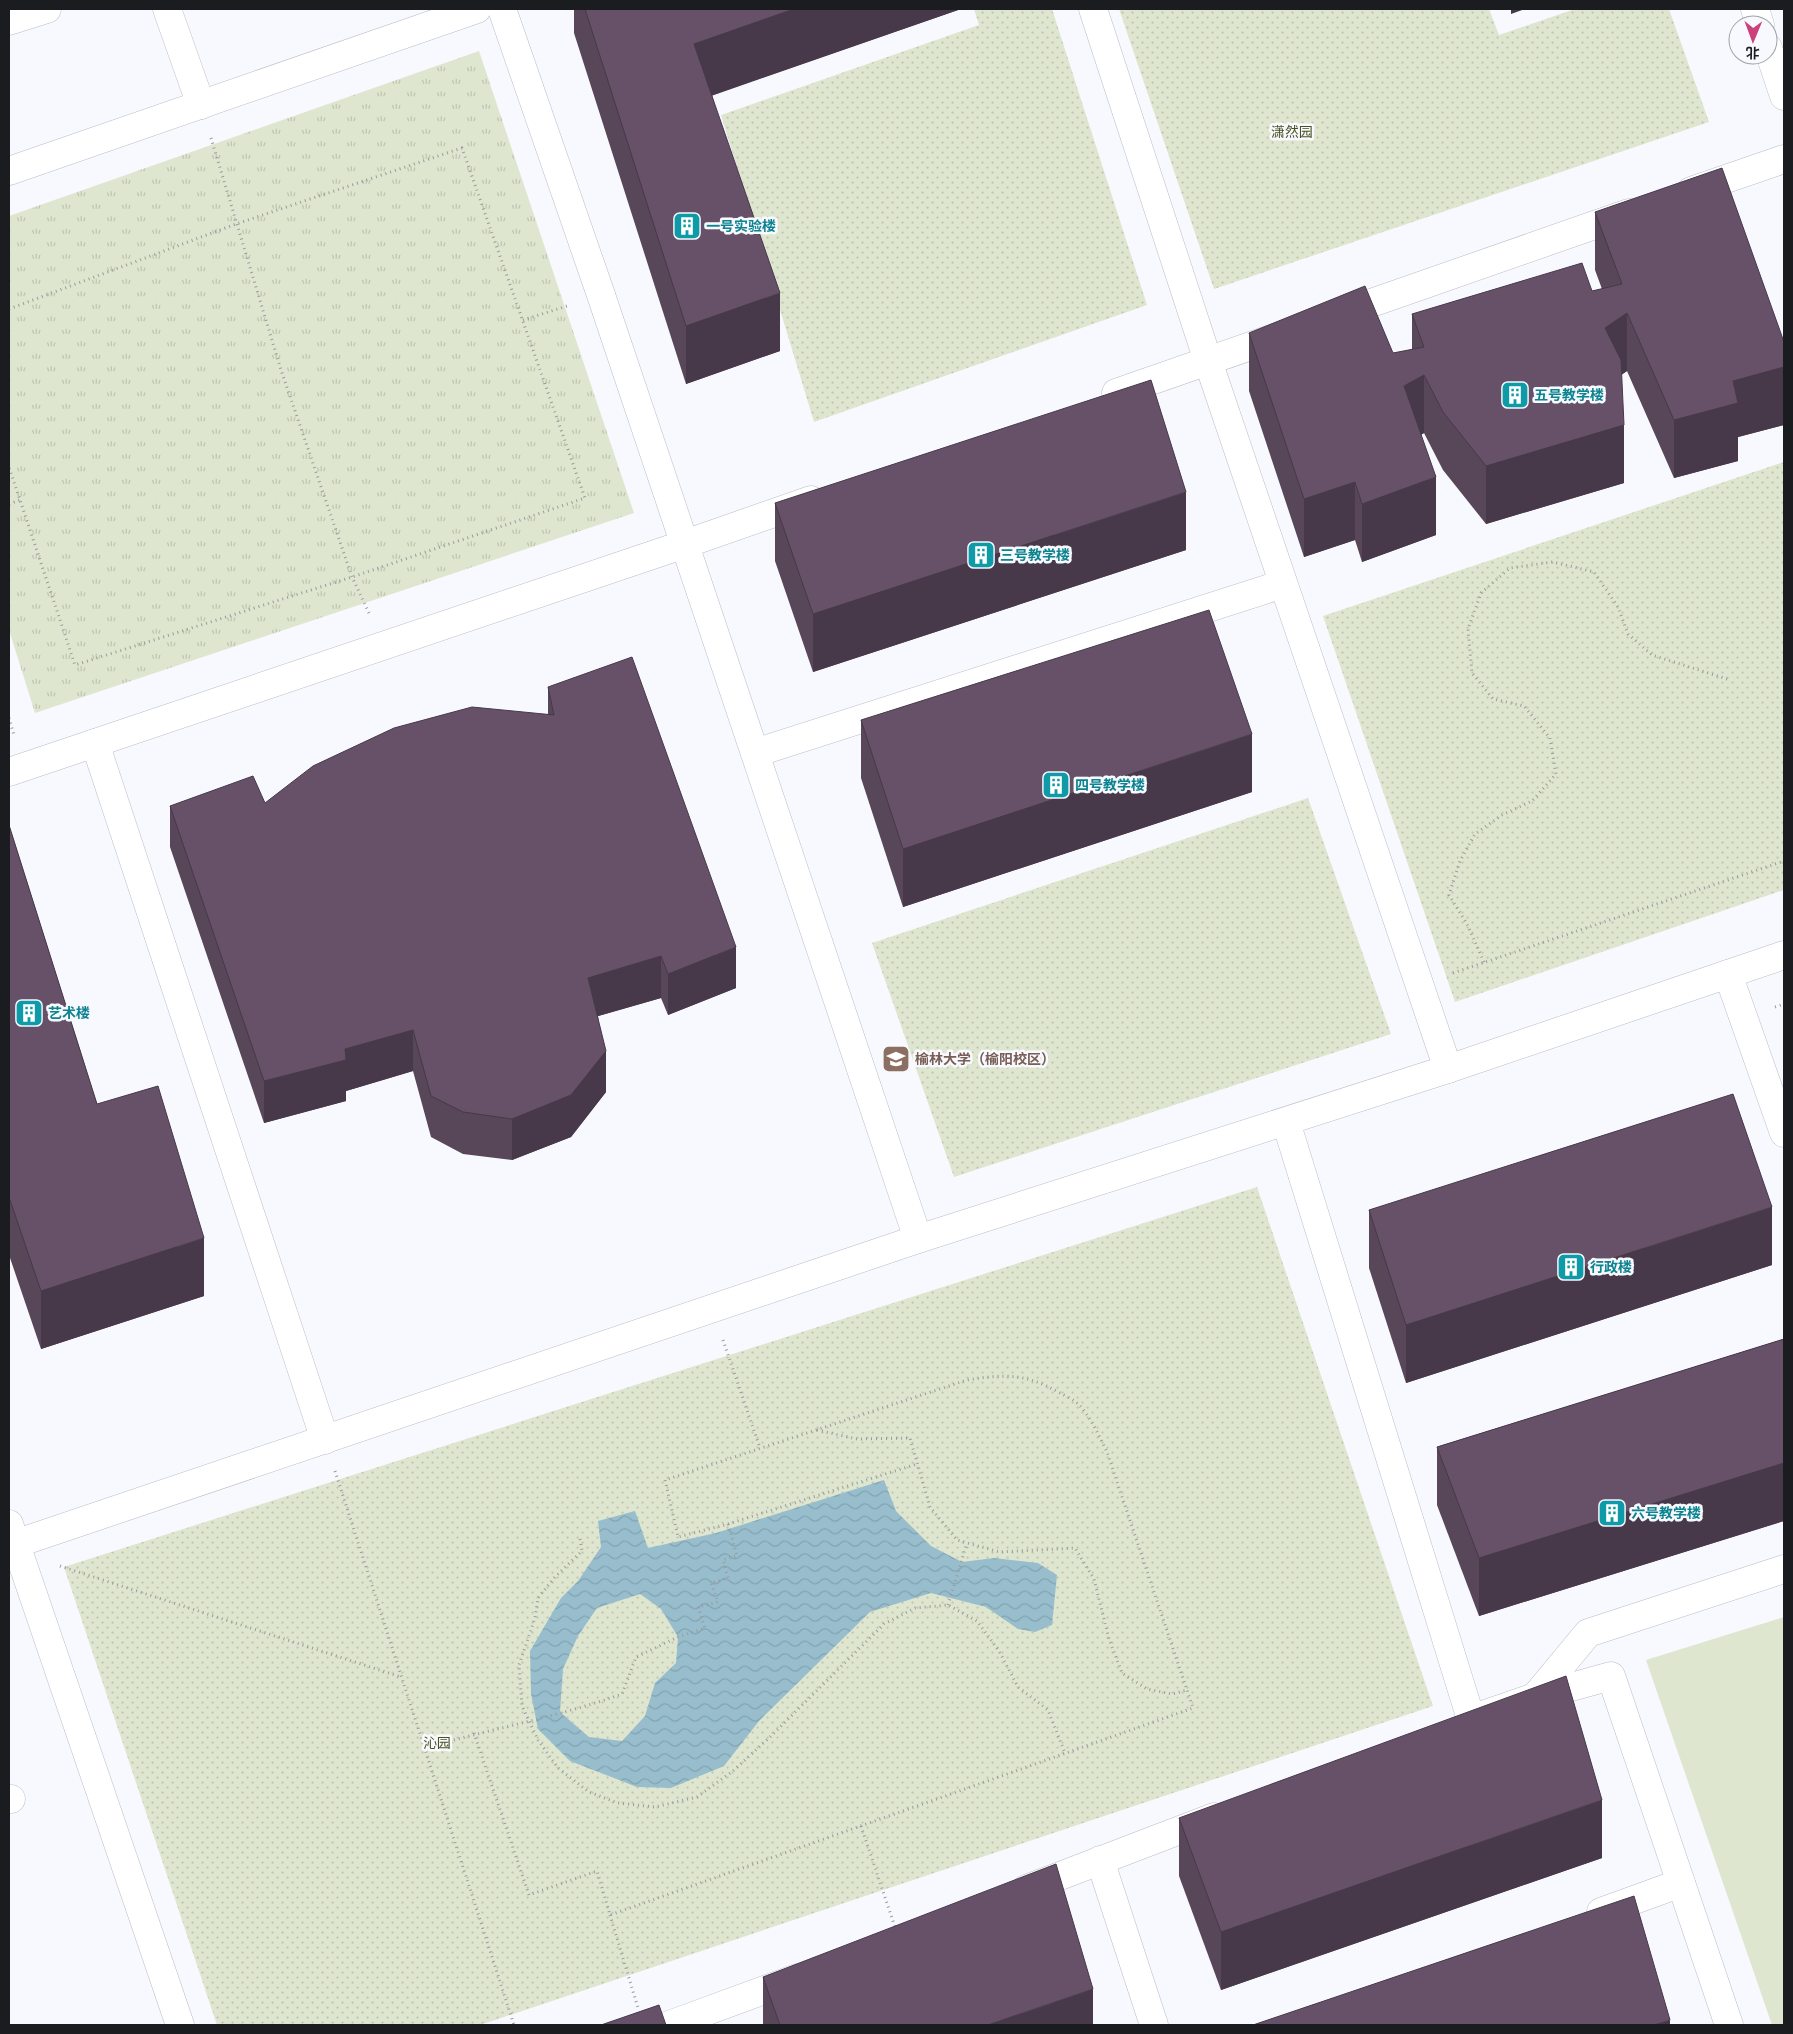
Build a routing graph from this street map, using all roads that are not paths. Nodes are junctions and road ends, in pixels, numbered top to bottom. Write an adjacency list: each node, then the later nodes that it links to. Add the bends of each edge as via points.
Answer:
1 (47, 9): 6 (street)
2 (167, 9): 9 (street)
3 (477, 9): 9 (street)
4 (502, 9): 15 (street)
5 (1093, 9): 12 (street)
6 (9, 22)
7 (1774, 65): 8 (street)
8 (1784, 96)
9 (201, 105): 11 (street)
10 (1784, 159): 12 (street)
11 (9, 171)
12 (1208, 361): 13 (street); 16 (street)
13 (1096, 400)
14 (834, 492): 15 (street)
15 (685, 544): 17 (street); 18 (street)
16 (1283, 584): 18 (street); 22 (street)
17 (95, 743): 19 (street); 26 (street)
18 (755, 753): 25 (street)
19 (9, 772)
20 (1784, 955): 21 (street)
21 (1728, 974): 22 (street); 24 (street)
22 (1448, 1069): 23 (street)
23 (1286, 1122): 25 (street); 29 (street, via 1461,1722)
24 (1784, 1133)
25 (918, 1239): 26 (street)
26 (325, 1440): 27 (street)
27 (11, 1538): 37 (street)
28 (1784, 1569): 29 (street, via 1588,1633)
29 (1535, 1697): 32 (street, via 1611,1676)
30 (1239, 1807): 31 (street)
31 (1100, 1860): 33 (street); 39 (street)
32 (1681, 1883): 34 (street); 40 (street)
33 (999, 1899)
34 (1579, 1920)
35 (817, 1970): 36 (street)
36 (702, 2020): 38 (street)
37 (180, 2025)
38 (669, 2025)
39 (1154, 2025)
40 (1729, 2025)

